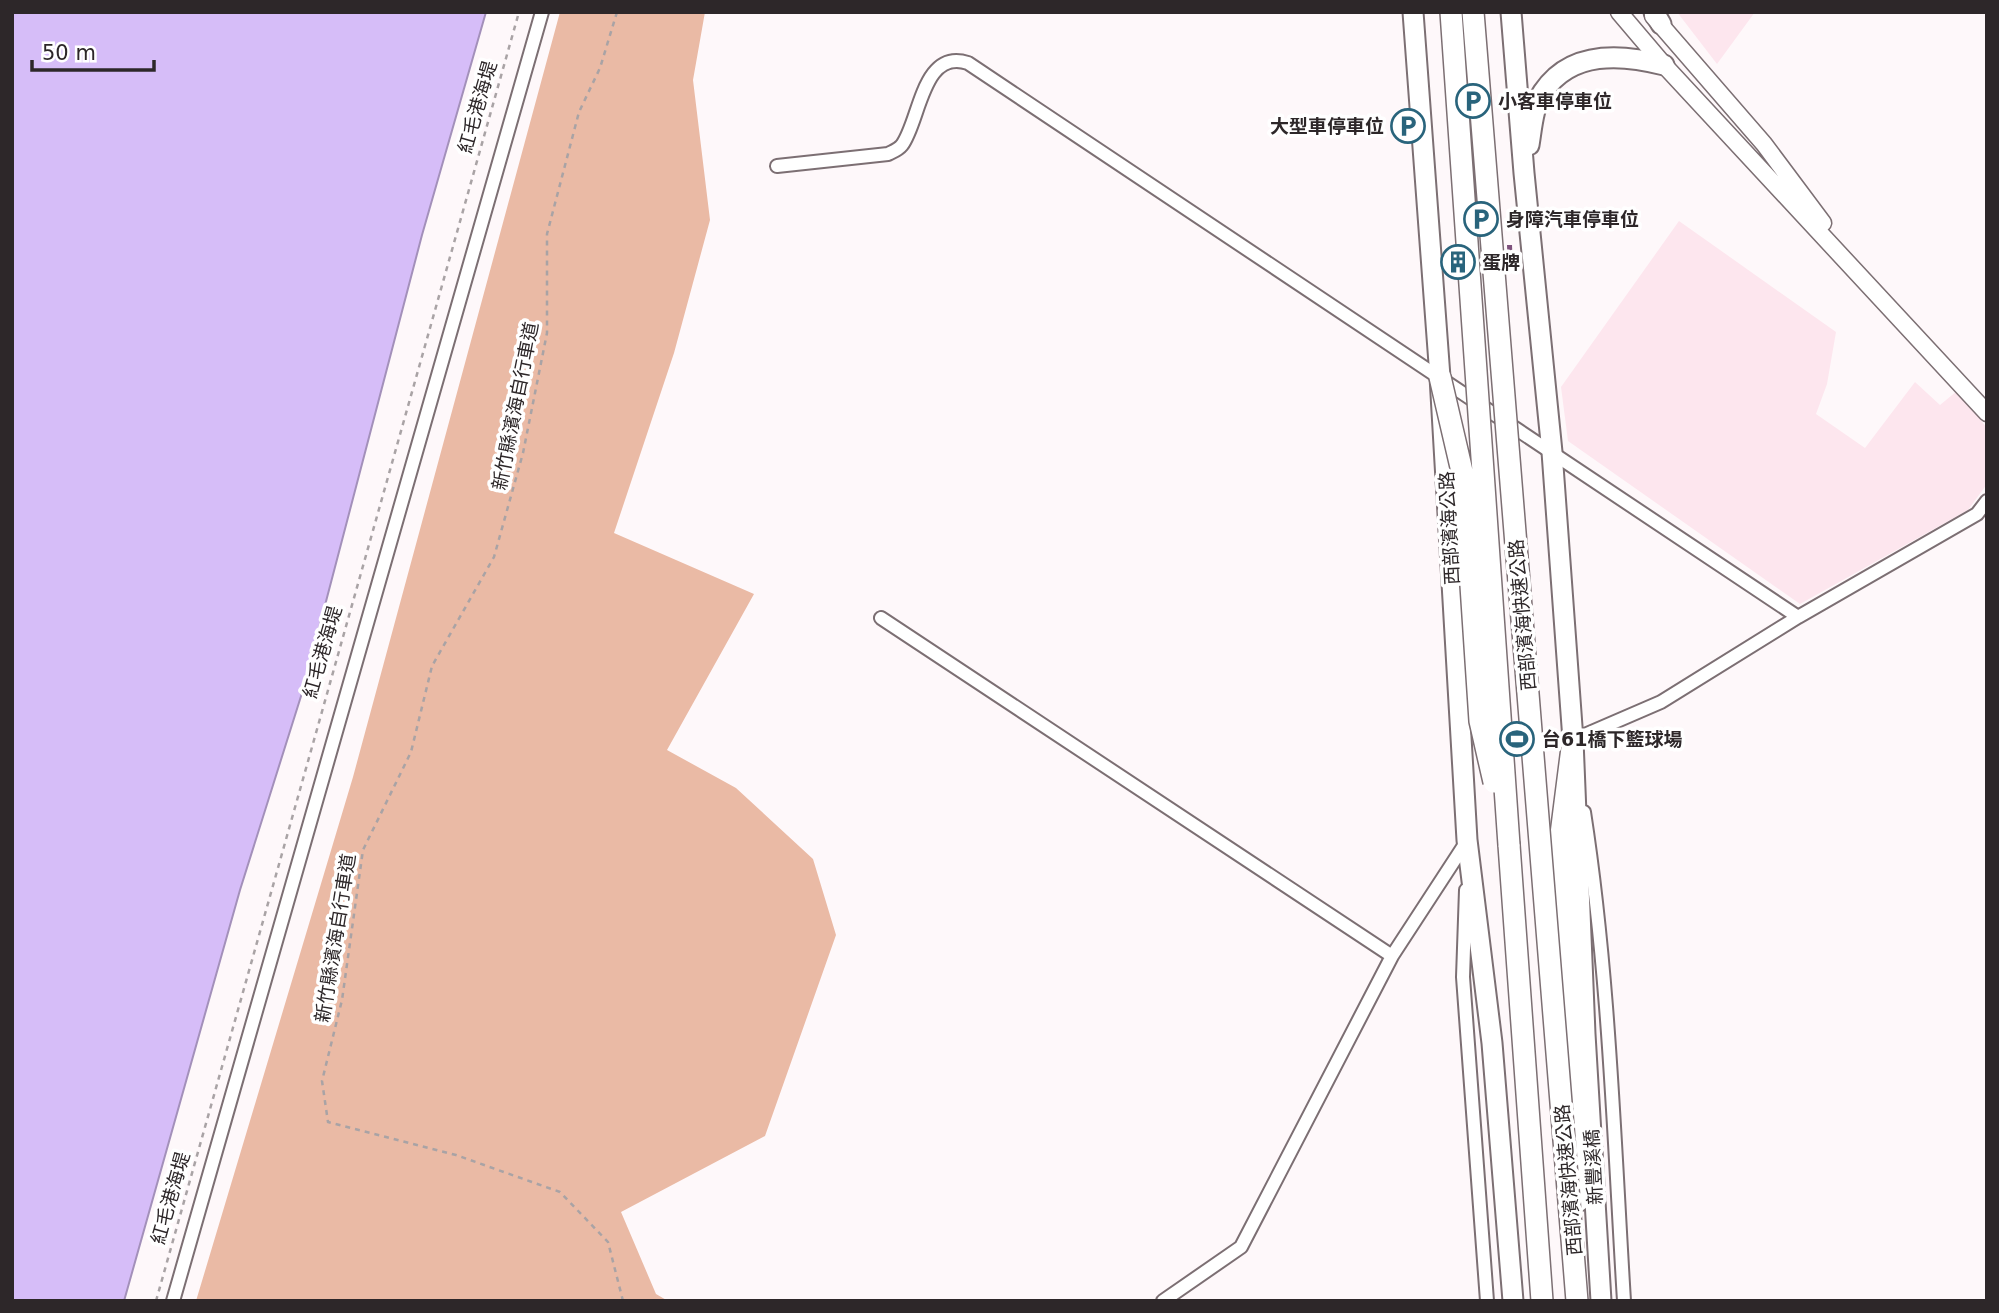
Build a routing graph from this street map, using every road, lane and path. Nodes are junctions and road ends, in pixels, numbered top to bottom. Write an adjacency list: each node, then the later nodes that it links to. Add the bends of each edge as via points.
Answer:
1 (519, 12): 24 (path, 紅毛港海堤)
2 (542, 12): 25 (street)
3 (617, 12): 26 (path, 新竹縣濱海自行車道, via 600,68 579,112 547,234 547,333 523,453 494,557 432,666 411,751 363,850 342,1000 322,1080 328,1122 456,1155 560,1192 608,1242)
4 (1413, 12): 14 (main road, 西部濱海公路)
5 (1451, 12): 22 (highway, 西部濱海快速公路, bridge)
6 (1473, 12): 31 (highway, 西部濱海快速公路, bridge)
7 (1511, 12): 12 (main road)
8 (1619, 12): 10 (street)
9 (1655, 16): 13 (street, via 1764,144)
10 (1664, 65): 12 (main road, via 1635,57 1596,57 1559,75 1535,110); 13 (street)
11 (777, 166): 14 (street, via 899,149 920,95 942,65 959,60)
12 (1524, 173): 16 (main road)
13 (1871, 287): 15 (street)
14 (1440, 377): 16 (street); 21 (main road, 西部濱海公路); 22 (highway, bridge, via 1464,480 1480,721)
15 (1987, 413)
16 (1552, 452): 18 (street); 20 (main road)
17 (1987, 501): 18 (street, via 1977,514)
18 (1798, 617): 20 (street, via 1661,702)
19 (881, 618): 23 (street)
20 (1573, 740): 31 (highway, bridge, via 1560,842 1577,1153); 32 (main road, 新豐溪橋); 33 (street, via 1593,870 1605,999)
21 (1467, 840): 23 (street); 28 (street, via 1463,977); 29 (main road, 西部濱海公路, via 1492,1043)
22 (1509, 845): 30 (highway, 西部濱海快速公路)
23 (1392, 956): 27 (street, via 1241,1247)
24 (156, 1301)
25 (173, 1301)
26 (624, 1301)
27 (1163, 1301)
28 (1487, 1301)
29 (1513, 1301)
30 (1542, 1301)
31 (1579, 1301)
32 (1601, 1301)
33 (1624, 1301)

